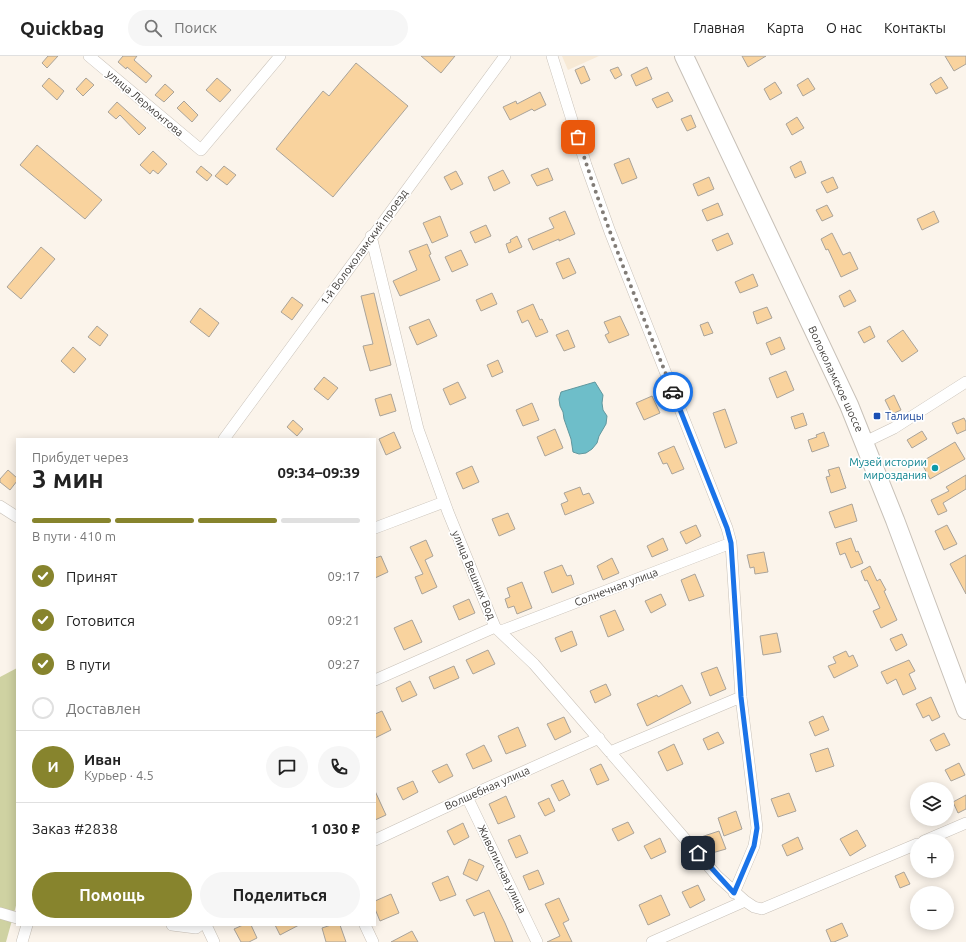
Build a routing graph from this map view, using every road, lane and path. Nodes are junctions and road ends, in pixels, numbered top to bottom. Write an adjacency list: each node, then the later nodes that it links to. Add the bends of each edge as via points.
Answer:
1 (89, 56): 2 (street, улица Лермонтова, via 201,150)
2 (280, 56)
3 (505, 56): 7 (street, 1-й Волоколамский проезд)
4 (552, 56): 15 (street, via 610,232)
5 (684, 56): 10 (main road, Волоколамское шоссе, via 831,366)
6 (695, 56): 10 (main road, Волоколамское шоссе, via 858,400)
7 (371, 236): 9 (street, 1-й Волоколамский проезд); 11 (street, улица Вешних Вод, via 418,429)
8 (966, 382): 10 (street, via 894,428)
9 (225, 438)
10 (869, 440): 18 (main road, Волоколамское шоссе, via 908,525); 20 (main road, Волоколамское шоссе)
11 (444, 502): 14 (street); 16 (street, улица Вешних Вод)
12 (0, 506): 13 (street)
13 (16, 516)
14 (376, 528)
15 (731, 543): 16 (street, Солнечная улица); 19 (street)
16 (498, 629): 17 (street, Солнечная улица); 21 (street, улица Вешних Вод, via 534,664)
17 (376, 680)
18 (966, 681)
19 (741, 697): 22 (street); 28 (street, via 757,828 754,846)
20 (966, 710)
21 (599, 738): 22 (street, улица Вешних Вод); 23 (street, Волшебная улица)
22 (610, 752): 28 (street, улица Вешних Вод)
23 (467, 797): 26 (street, Волшебная улица); 38 (street, Живописная улица)
24 (966, 823): 25 (street)
25 (940, 834)
26 (376, 840)
27 (910, 847): 29 (street, улица Вешних Вод, via 762,909)
28 (734, 893): 29 (street, улица Вешних Вод)
29 (745, 901): 39 (street)
30 (0, 913): 31 (street)
31 (16, 918)
32 (27, 926): 35 (street)
33 (199, 926): 36 (street)
34 (365, 926): 37 (street)
35 (22, 942)
36 (214, 942)
37 (373, 942)
38 (537, 942)
39 (652, 942)

